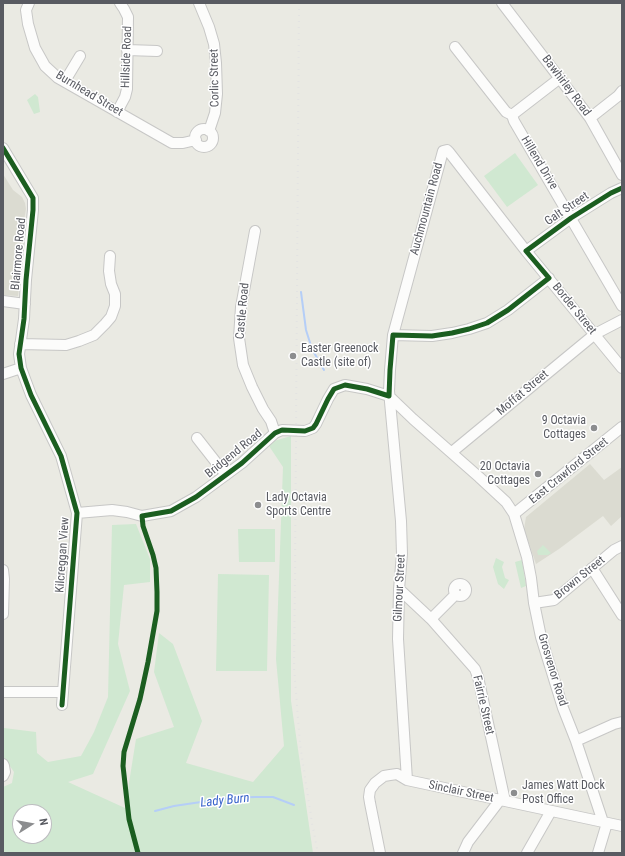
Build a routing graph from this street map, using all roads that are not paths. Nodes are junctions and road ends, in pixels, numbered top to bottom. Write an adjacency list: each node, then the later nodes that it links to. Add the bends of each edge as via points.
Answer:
1 (29, 3): 10 (street, Burnhead Street, via 26,10 35,48 45,66)
2 (120, 3): 6 (street, Hillside Road, via 128,17)
3 (199, 3): 15 (street, Corlic Street, via 210,27 216,63 216,113)
4 (502, 3): 9 (street, Bawhirley Road)
5 (455, 47): 13 (street, via 461,64 506,112)
6 (127, 50): 7 (street); 12 (street, Hillside Road, via 127,89)
7 (157, 51)
8 (80, 56): 10 (street)
9 (560, 78): 13 (street); 14 (street, Bawhirley Road)
10 (65, 81): 12 (street, Burnhead Street)
11 (622, 91): 14 (street)
12 (118, 112): 16 (street, Burnhead Street, via 172,142)
13 (512, 114): 20 (street, Hillend Drive)
14 (590, 118): 18 (street, Bawhirley Road)
15 (209, 131): 16 (street, via 201,130 196,134); 16 (street, Corlic Street, via 213,138 210,145 202,146)
16 (196, 140)
17 (3, 148): 26 (street, Blairmore Road, via 33,198)
18 (622, 175)
19 (622, 188): 20 (street, Galt Street)
20 (571, 218): 22 (street, Galt Street); 27 (street, Hillend Drive)
21 (255, 231): 37 (street, Castle Road, via 241,307 239,338 243,365)
22 (526, 250): 24 (street, Border Street); 30 (street, Auchmountain Road, via 449,152 443,151)
23 (110, 256): 31 (street, via 109,271 115,294 115,306 111,317 94,335 66,345)
24 (549, 278): 29 (street, Border Street); 30 (street, via 487,323 432,336)
25 (3, 300): 26 (street)
26 (25, 304): 31 (street, Blairmore Road)
27 (622, 306)
28 (622, 320): 29 (street)
29 (595, 334): 33 (street, Border Street); 39 (street, Moffat Street)
30 (393, 335): 35 (street, Auchmountain Road)
31 (20, 344): 32 (street, Blairmore Road)
32 (21, 368): 34 (street); 41 (street, Kilcreggan View, via 31,395 61,456)
33 (622, 368)
34 (3, 374)
35 (389, 396): 37 (street, Bridgend Road, via 367,388 346,385 334,389 313,428 305,431 282,430); 39 (street, Bridgend Road); 46 (street, Gilmour Street, via 402,540)
36 (622, 427): 42 (street, East Crawford Street)
37 (275, 433): 40 (street, Bridgend Road, via 242,464)
38 (198, 438): 40 (street)
39 (452, 452): 42 (street, Bridgend Road, via 506,502)
40 (226, 475): 41 (street, Bridgend Road, via 171,511 142,516 112,510)
41 (77, 513): 53 (street, Kilcreggan View)
42 (514, 514): 48 (street, Grosvenor Road, via 527,557)
43 (622, 546): 44 (street, Brown Street)
44 (592, 568): 48 (street, Brown Street, via 554,600); 50 (street)
45 (3, 570): 49 (street)
46 (399, 589): 51 (street, Fairrie Street); 59 (street, Gilmour Street, via 398,639)
47 (455, 595): 51 (street)
48 (534, 603): 56 (street, Grosvenor Road, via 541,637)
49 (3, 614)
50 (622, 615)
51 (431, 619): 60 (street, Fairrie Street, via 475,670 478,677)
52 (3, 692): 53 (street)
53 (63, 692): 54 (street, Kilcreggan View)
54 (62, 705)
55 (622, 722): 56 (street)
56 (576, 741): 62 (street, Grosvenor Road)
57 (3, 764): 58 (street)
58 (3, 776)
59 (406, 780): 60 (street, Sinclair Street); 64 (street, Sinclair Street, via 397,774 384,776 374,783 370,790 370,803)
60 (502, 800): 61 (street, Sinclair Street); 65 (street, via 468,842)
61 (551, 811): 62 (street, Sinclair Street); 66 (street)
62 (605, 823): 63 (street, Sinclair Street); 67 (street)
63 (622, 826)
64 (380, 853)
65 (463, 853)
66 (527, 853)
67 (598, 853)

